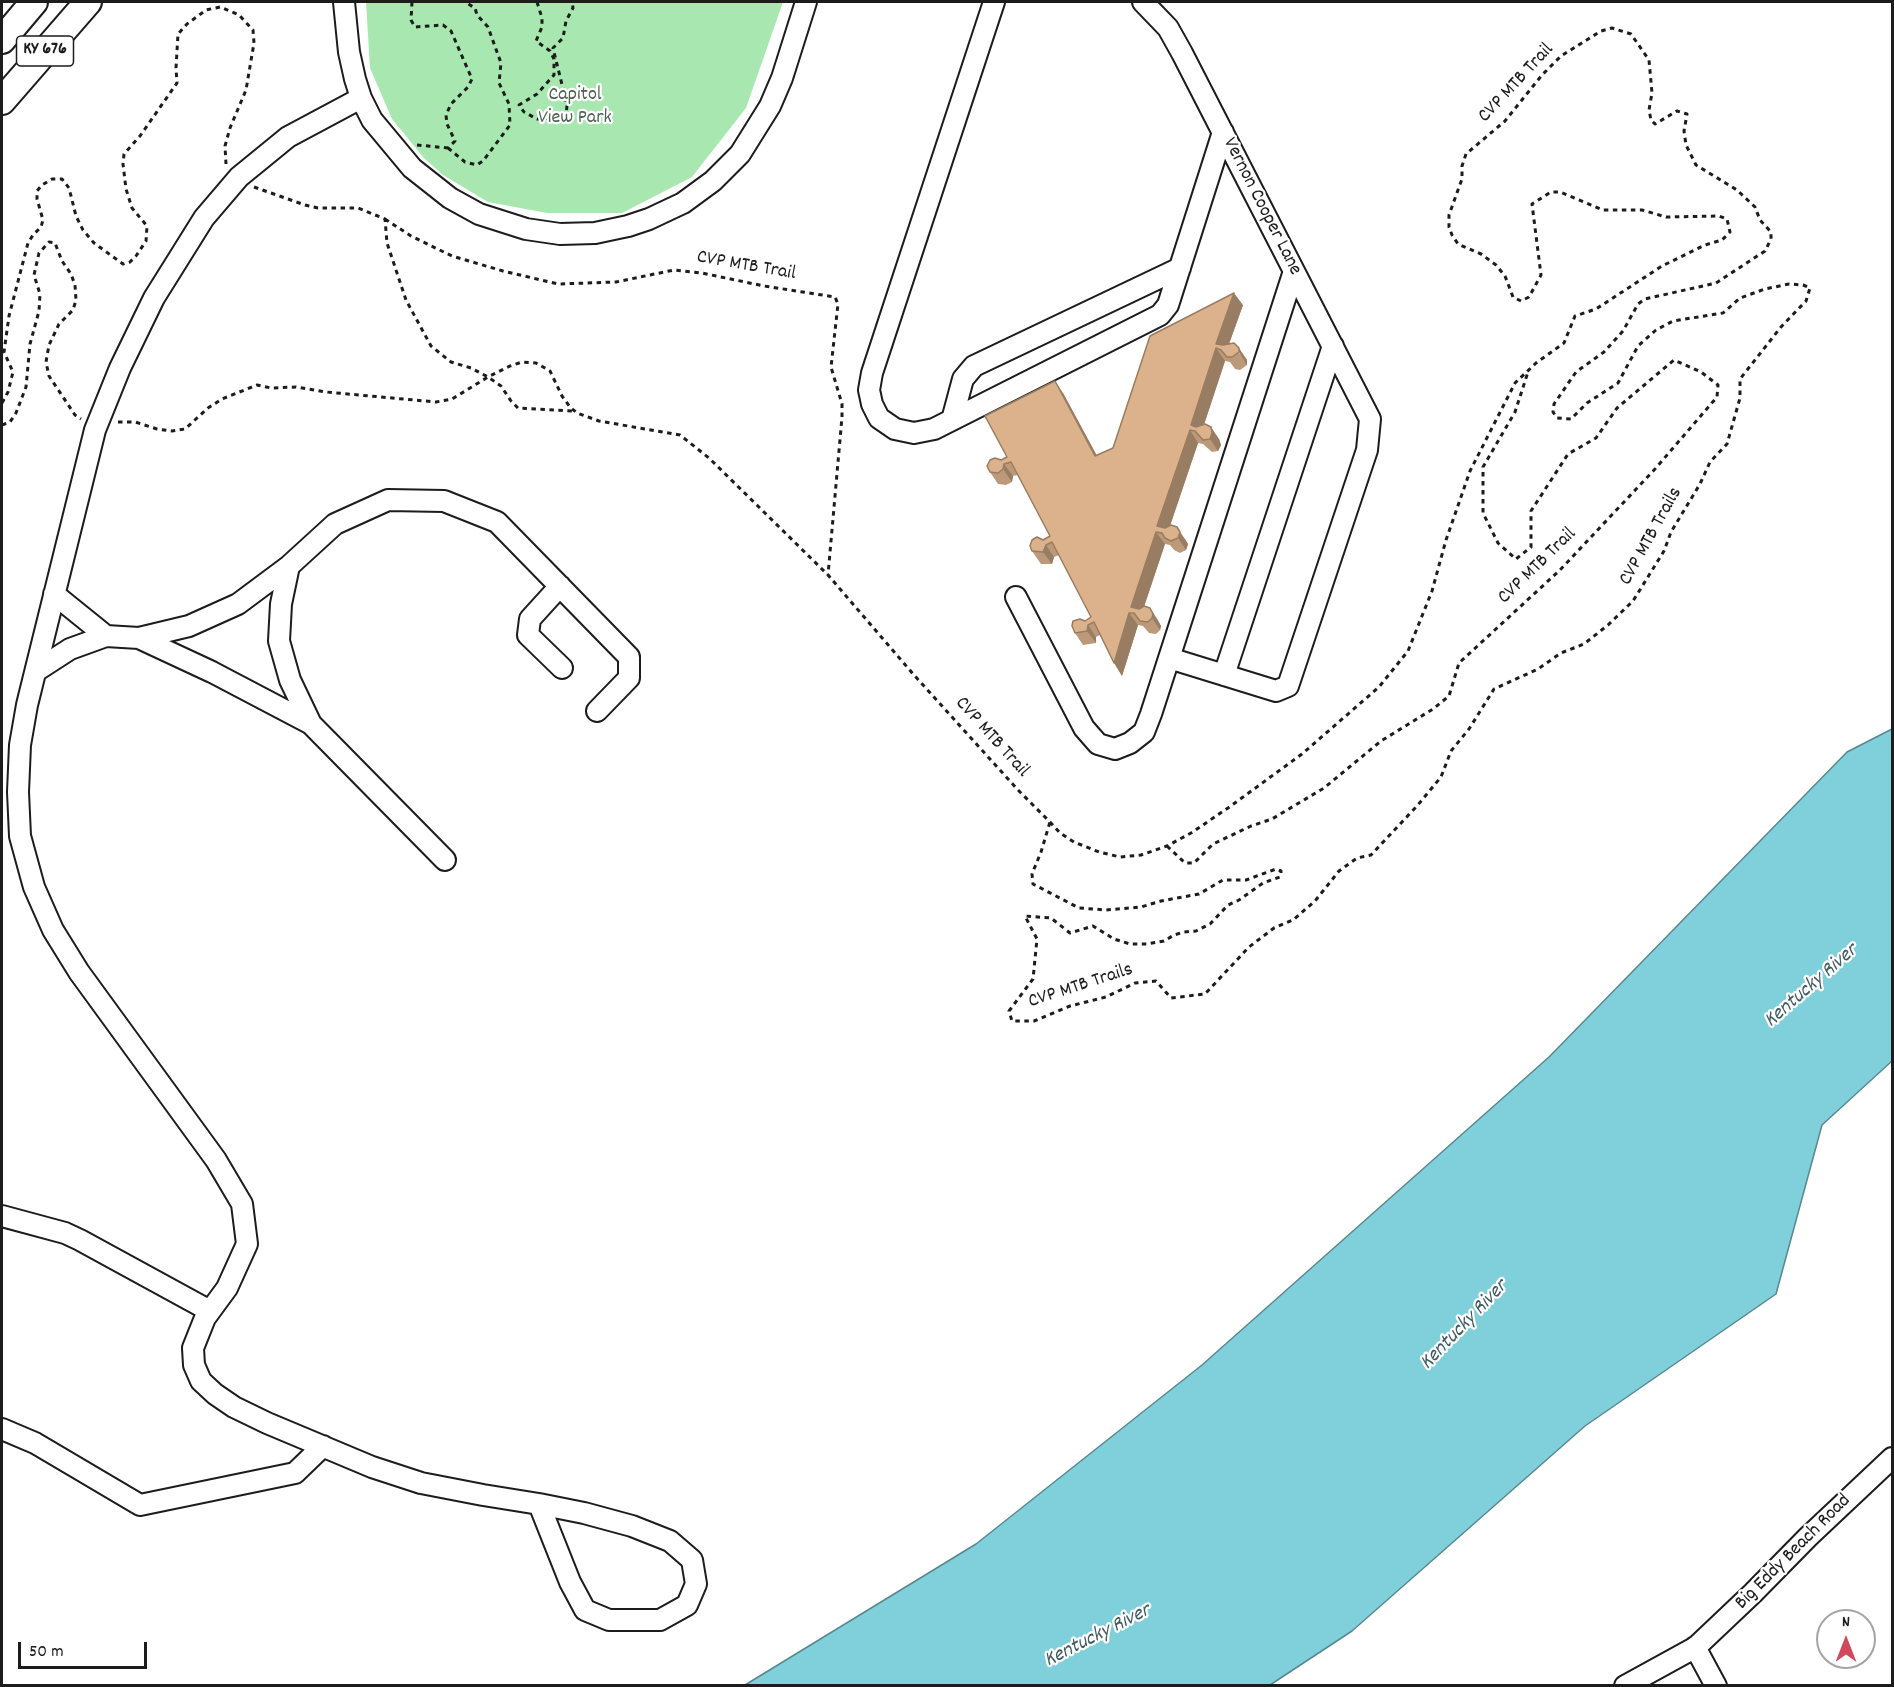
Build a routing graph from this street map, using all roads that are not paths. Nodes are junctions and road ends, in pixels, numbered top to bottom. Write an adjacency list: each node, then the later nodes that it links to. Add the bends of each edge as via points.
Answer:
1 (34, 2): 7 (main road, KY 676)
2 (88, 2): 9 (main road, KY 676)
3 (344, 2): 8 (street, via 349,52)
4 (806, 2): 8 (street, via 778,89 740,154 689,199 649,219 615,229 580,234 545,232 479,214 423,179 372,120)
5 (994, 2): 14 (street, via 869,390 879,418 895,429 914,433)
6 (1143, 2): 10 (street, Vernon Cooper Lane, via 1168,28)
7 (2, 40)
8 (361, 98): 17 (street, via 288,137 239,177 204,218 154,298 95,430)
9 (2, 101)
10 (1223, 132): 11 (street); 12 (street, Vernon Cooper Lane)
11 (1180, 268): 14 (street, via 1168,305 1160,315); 14 (street, via 974,366 963,379)
12 (1294, 271): 13 (street, Vernon Cooper Lane); 21 (street)
13 (1333, 346): 24 (street); 24 (street, Vernon Cooper Lane, via 1370,419 1367,450 1287,686 1276,691)
14 (952, 420)
15 (289, 566): 16 (street, via 335,524 388,500 444,501 497,522); 20 (street, via 238,604 189,626); 26 (street, via 279,641 290,680)
16 (560, 586): 22 (street, via 530,619 528,635); 25 (street, via 629,657 629,678)
17 (54, 594): 19 (street); 23 (street)
18 (1017, 597): 21 (street, via 1084,728 1098,744 1115,749 1144,732)
19 (106, 636): 20 (street); 23 (street, via 70,649)
20 (139, 639): 26 (street)
21 (1169, 658): 24 (street)
22 (562, 668)
23 (36, 671): 29 (street, via 20,745 18,792 20,836 34,887 53,930 79,972 216,1161 242,1204 247,1244 227,1288)
24 (1224, 675)
25 (597, 711)
26 (311, 724): 27 (street)
27 (445, 860)
28 (2, 1216): 29 (street, via 65,1233)
29 (210, 1311): 31 (street, via 193,1348 194,1365 201,1381 234,1407)
30 (2, 1430): 31 (street, via 35,1443 140,1505 295,1473)
31 (322, 1446): 33 (street, via 421,1483)
32 (1893, 1458): 34 (street, Big Eddy Beach Road)
33 (539, 1504): 33 (street, via 632,1526 669,1541 692,1560 696,1584 687,1605 660,1620 609,1620 585,1610)
34 (1695, 1647): 35 (street, Big Eddy Beach Road); 36 (street)
35 (1625, 1686)
36 (1716, 1686)

